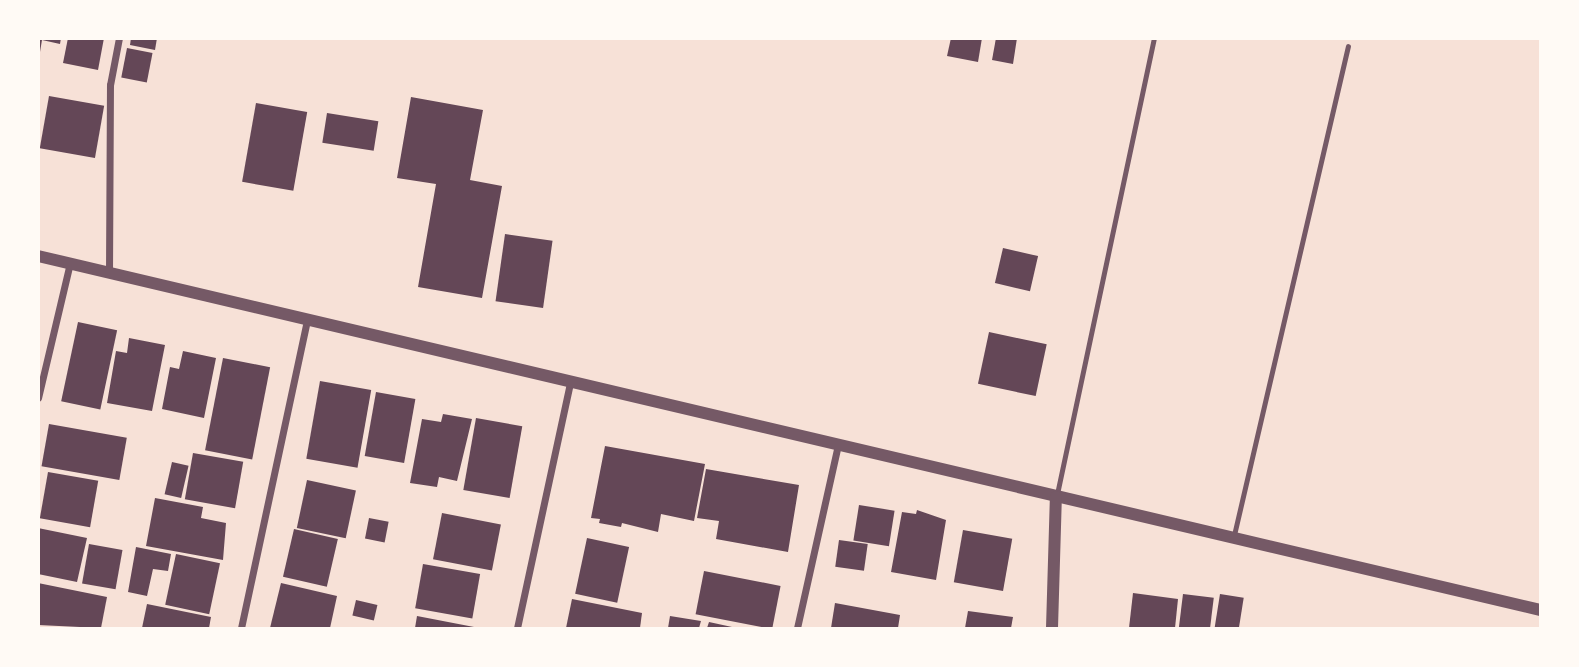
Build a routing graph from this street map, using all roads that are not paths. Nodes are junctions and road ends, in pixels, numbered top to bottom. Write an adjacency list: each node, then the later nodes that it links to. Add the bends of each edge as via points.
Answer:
1 (118, 38): 6 (street, via 110,85)
2 (1154, 38): 11 (lane)
3 (1348, 46): 12 (lane)
4 (38, 257): 5 (street)
5 (70, 263): 6 (street); 9 (street)
6 (109, 273): 7 (street)
7 (307, 320): 8 (street); 14 (street)
8 (570, 382): 10 (street); 15 (street)
9 (38, 398)
10 (838, 444): 11 (street); 16 (street)
11 (1056, 497): 12 (street); 17 (street)
12 (1234, 535): 13 (street)
13 (1541, 610)
14 (241, 628)
15 (517, 628)
16 (797, 628)
17 (1052, 628)

